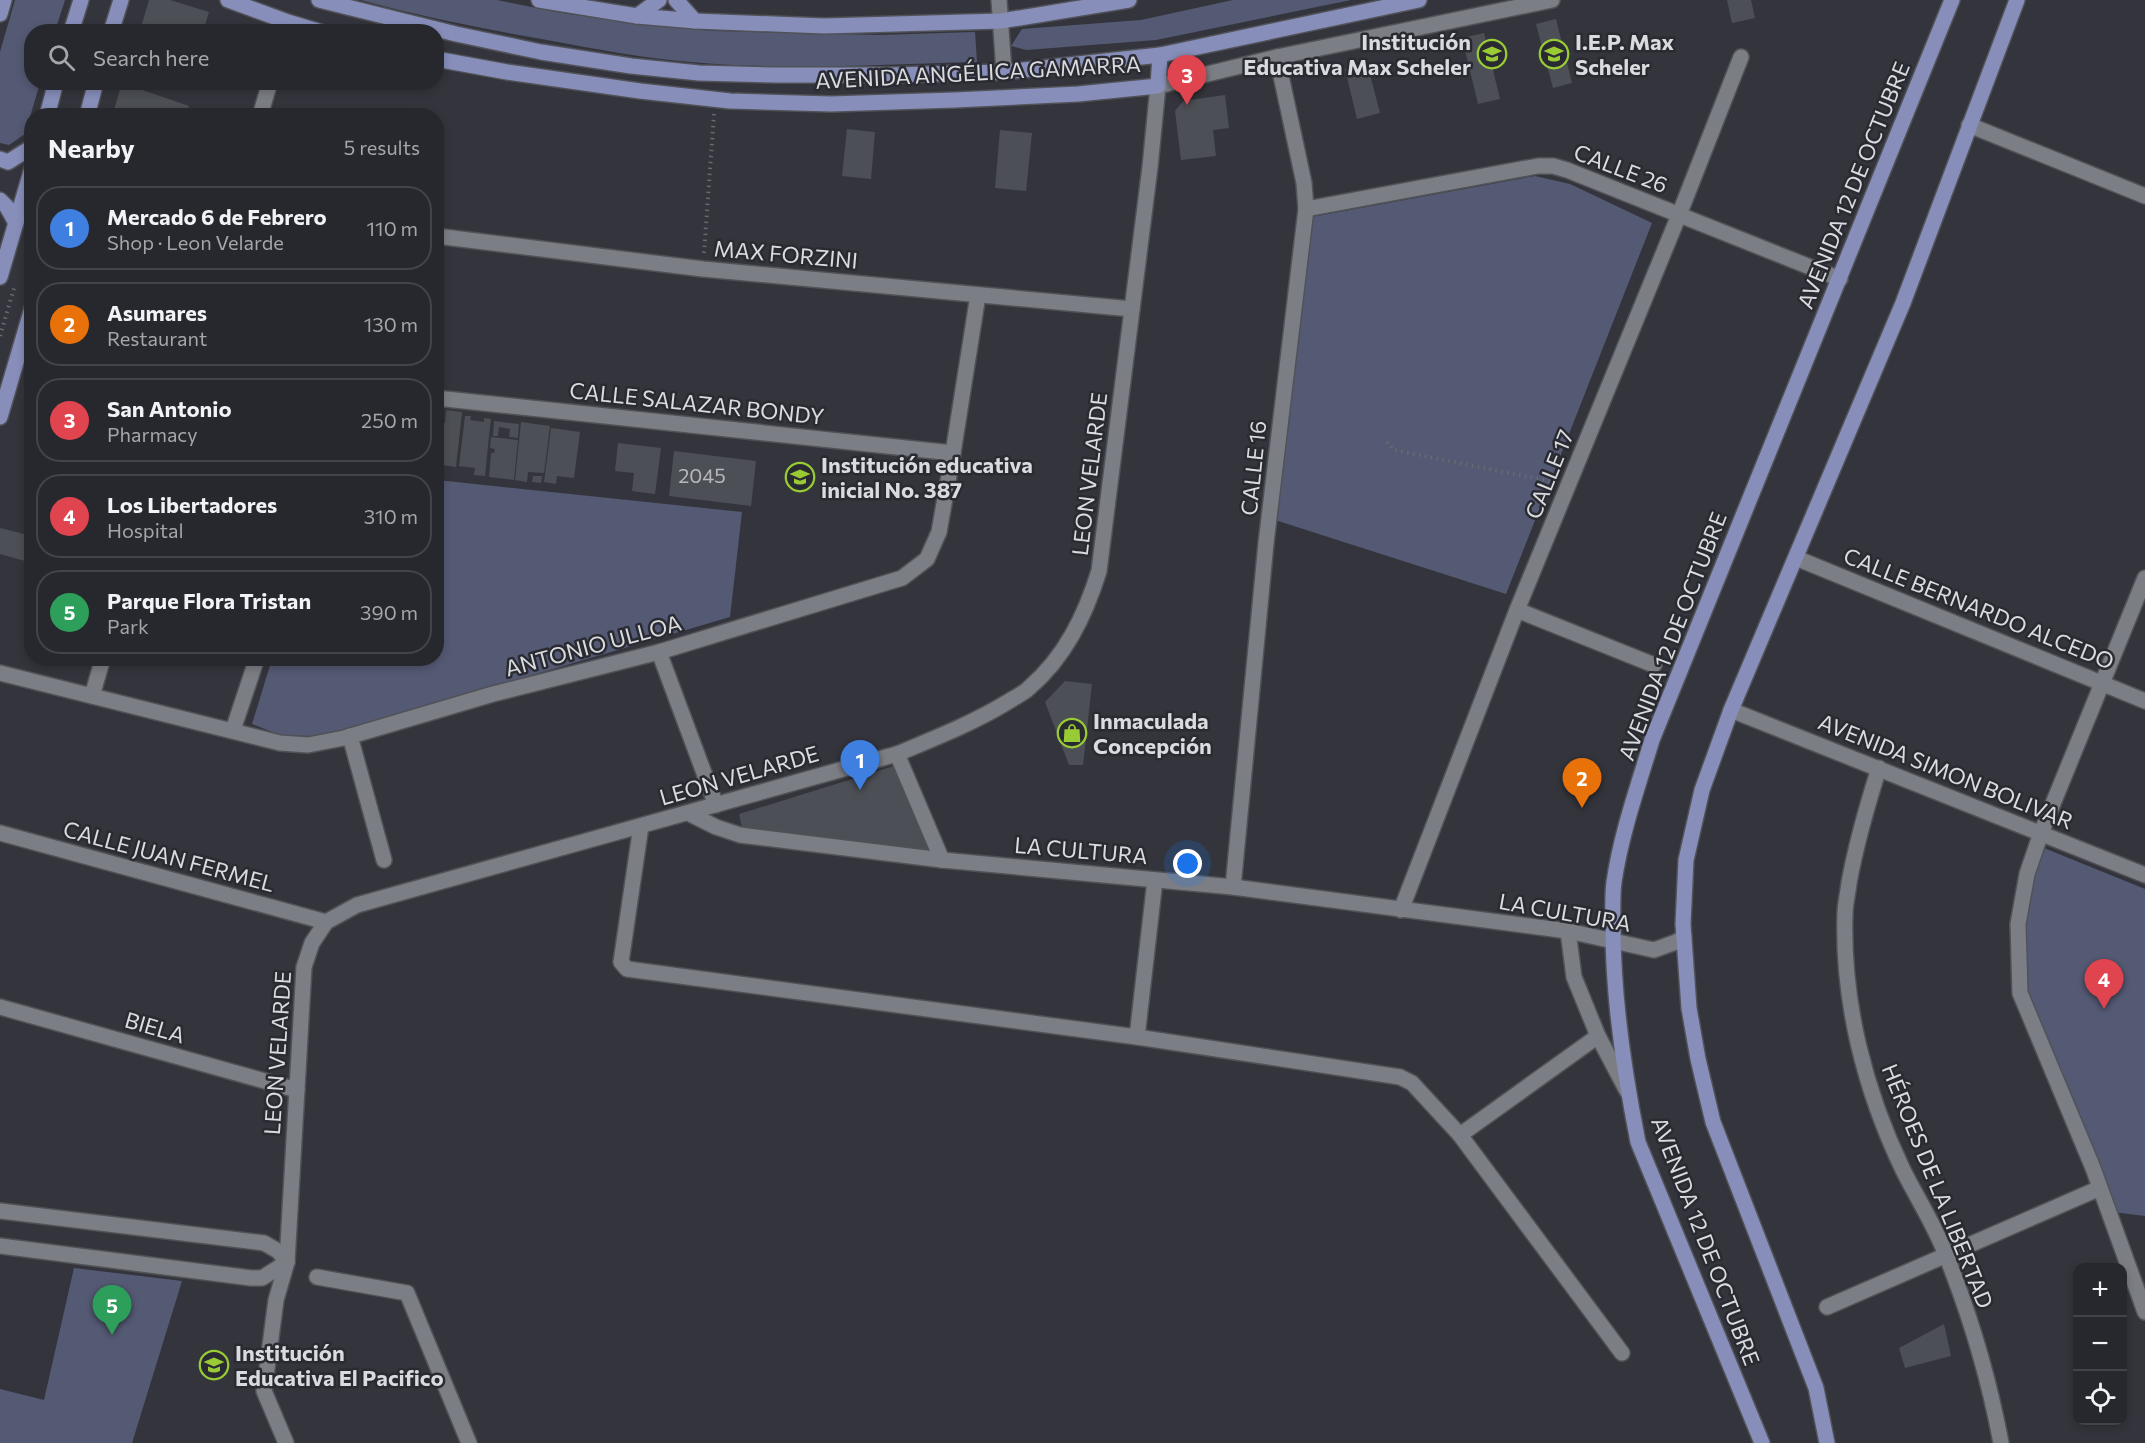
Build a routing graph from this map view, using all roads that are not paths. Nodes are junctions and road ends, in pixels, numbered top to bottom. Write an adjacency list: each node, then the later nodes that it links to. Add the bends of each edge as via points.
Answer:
1 (4, 0): 16 (main road)
2 (81, 0): 20 (main road)
3 (120, 0): 21 (main road)
4 (228, 0): 22 (main road)
5 (319, 0): 23 (main road, AVENIDA ANGÉLICA GAMARRA)
6 (539, 0): 15 (main road)
7 (659, 0): 17 (main road)
8 (676, 0): 18 (main road)
9 (999, 0): 19 (street)
10 (1129, 0): 19 (main road)
11 (1419, 0): 25 (main road, AVENIDA ANGÉLICA GAMARRA)
12 (1552, 0): 26 (street, AVENIDA ANGÉLICA GAMARRA)
13 (1952, 0): 50 (main road, AVENIDA 12 DE OCTUBRE)
14 (2017, 0): 39 (main road)
15 (566, 2): 17 (main road)
16 (0, 14)
17 (637, 16): 18 (main road)
18 (695, 21): 19 (main road, via 824,26)
19 (1001, 21): 29 (street)
20 (74, 24)
21 (113, 24)
22 (280, 24)
23 (416, 24)
24 (444, 31): 29 (main road, AVENIDA ANGÉLICA GAMARRA, via 541,52 699,72 776,75)
25 (1160, 55): 29 (main road, AVENIDA ANGÉLICA GAMARRA); 30 (main road, LEON VELARDE)
26 (1277, 57): 30 (street, AVENIDA ANGÉLICA GAMARRA); 45 (street, CALLE 16)
27 (1741, 57): 46 (street, CALLE 17)
28 (444, 60): 30 (main road, AVENIDA ANGÉLICA GAMARRA, via 507,72 715,99 842,103 1078,94)
29 (1004, 72)
30 (1158, 86): 52 (street, LEON VELARDE)
31 (55, 90): 35 (main road)
32 (57, 90): 36 (main road)
33 (94, 90): 37 (main road)
34 (268, 90): 38 (street)
35 (49, 108)
36 (58, 108)
37 (89, 108)
38 (262, 108)
39 (1969, 125): 43 (street); 57 (main road, via 1903,303)
40 (24, 153): 41 (main road, via 8,162)
41 (0, 159)
42 (24, 195): 47 (main road)
43 (2145, 196)
44 (0, 200): 47 (main road)
45 (1306, 209): 46 (street, CALLE 26, via 1553,166); 82 (street, CALLE 16, via 1266,543)
46 (1679, 215): 50 (street, CALLE 26); 59 (street, CALLE 17)
47 (16, 222): 49 (main road)
48 (444, 237): 51 (street, MAX FORZINI, via 703,269)
49 (0, 278)
50 (1840, 279): 87 (main road, AVENIDA 12 DE OCTUBRE, via 1652,740 1614,881)
51 (978, 294): 52 (street, MAX FORZINI); 56 (street, ANTONIO ULLOA)
52 (1132, 309): 71 (street, LEON VELARDE, via 1099,571 1078,628 1060,655 1028,689 976,720)
53 (24, 335): 55 (main road)
54 (444, 399): 56 (street, CALLE SALAZAR BONDY)
55 (0, 417)
56 (953, 453): 60 (street, ANTONIO ULLOA, via 939,532 927,559 902,578)
57 (1796, 558): 65 (street, CALLE BERNARDO ALCEDO); 68 (main road)
58 (2145, 578): 65 (street)
59 (1517, 610): 61 (street); 83 (street, CALLE 17)
60 (659, 652): 70 (street, ANTONIO ULLOA, via 493,694); 73 (street)
61 (1654, 665)
62 (101, 666): 66 (street)
63 (254, 666): 69 (street)
64 (0, 674): 66 (street, ANTONIO ULLOA)
65 (2103, 683): 67 (street, CALLE BERNARDO ALCEDO); 77 (street)
66 (92, 696): 69 (street, ANTONIO ULLOA)
67 (2145, 701)
68 (1731, 710): 72 (street, AVENIDA SIMON BOLIVAR); 86 (main road, via 1702,790 1686,860)
69 (233, 730): 70 (street, ANTONIO ULLOA, via 280,743 308,745)
70 (350, 736): 78 (street)
71 (897, 754): 73 (street, LEON VELARDE); 79 (street)
72 (1879, 768): 77 (street, AVENIDA SIMON BOLIVAR); 97 (street, HÉROES DE LA LIBERTAD, via 1853,862 1845,913 1851,1016 1875,1099 1902,1168)
73 (716, 805): 74 (street, LEON VELARDE)
74 (688, 813): 75 (street, LEON VELARDE); 79 (street, LA CULTURA, via 740,835)
75 (641, 826): 84 (street, LEON VELARDE, via 357,905); 90 (street, via 621,962 627,969)
76 (0, 833): 84 (street, CALLE JUAN FERMEL)
77 (2041, 833): 80 (street, AVENIDA SIMON BOLIVAR); 94 (street, via 2027,874 2018,924 2020,993)
78 (384, 860)
79 (942, 860): 81 (street, LA CULTURA)
80 (2145, 875)
81 (1155, 880): 82 (street, LA CULTURA); 90 (street)
82 (1233, 887): 83 (street, LA CULTURA)
83 (1401, 910): 85 (street, LA CULTURA)
84 (326, 922): 91 (street, LEON VELARDE, via 312,943 304,967)
85 (1568, 931): 87 (street, LA CULTURA); 89 (street, via 1574,977)
86 (1684, 937): 87 (street, LA CULTURA, via 1654,950); 106 (main road, via 1689,1008 1713,1122 1816,1388)
87 (1613, 942): 92 (main road, AVENIDA 12 DE OCTUBRE)
88 (0, 1006): 91 (street, BIELA)
89 (1598, 1036): 92 (street); 93 (street)
90 (1137, 1037): 93 (street, via 1400,1077 1412,1083)
91 (297, 1090): 98 (street, LEON VELARDE)
92 (1628, 1094): 105 (main road, AVENIDA 12 DE OCTUBRE, via 1638,1142)
93 (1460, 1135): 102 (street)
94 (2100, 1188): 97 (street); 101 (street)
95 (0, 1210): 98 (street, via 264,1243)
96 (0, 1246): 98 (street, via 251,1278 262,1278)
97 (1946, 1253): 100 (street); 107 (street, HÉROES DE LA LIBERTAD, via 1973,1332)
98 (287, 1262): 103 (street, LEON VELARDE, via 276,1300 264,1391)
99 (317, 1277): 104 (street, via 407,1293)
100 (1827, 1306)
101 (2145, 1312)
102 (1622, 1353)
103 (286, 1443)
104 (469, 1443)
105 (1762, 1443)
106 (1827, 1443)
107 (2001, 1443)

